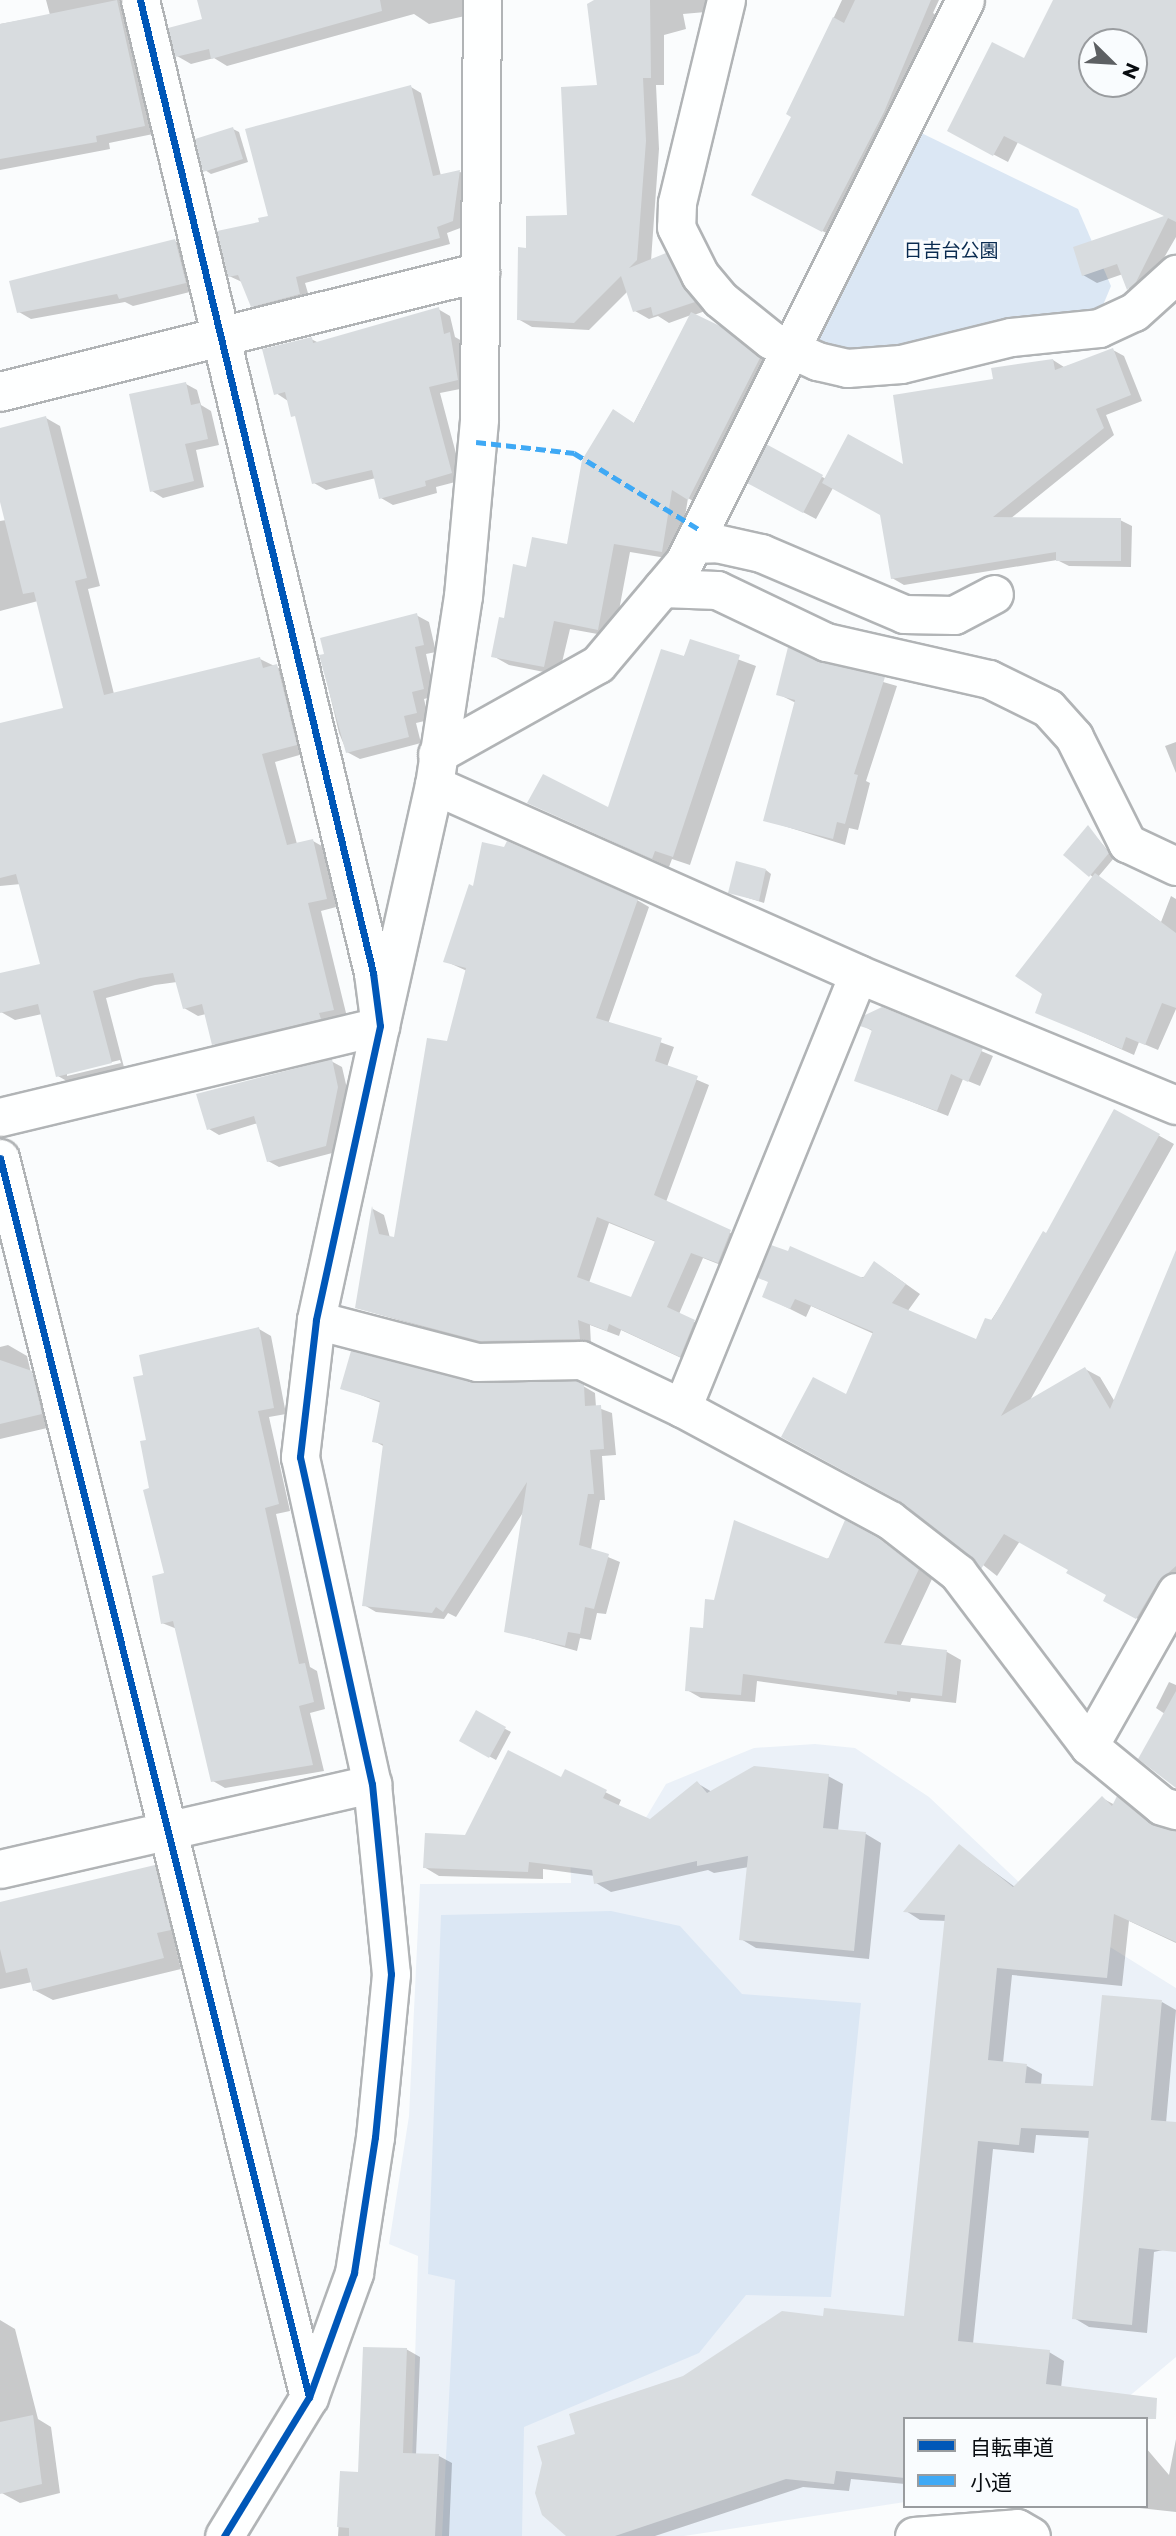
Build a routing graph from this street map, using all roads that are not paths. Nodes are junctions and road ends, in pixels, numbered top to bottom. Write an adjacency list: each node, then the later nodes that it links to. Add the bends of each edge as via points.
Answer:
1 (140, 0): 7 (street)
2 (482, 0): 5 (street)
3 (726, 0): 8 (street, via 677,203 676,227 684,251 720,299 771,340)
4 (965, 0): 8 (street)
5 (480, 272): 7 (street); 13 (street, via 479,419 463,596)
6 (1176, 274): 8 (street, via 1134,312 1099,328 1011,337 927,360 866,368 832,365)
7 (223, 336): 9 (street); 16 (street, via 373,973)
8 (791, 350): 10 (street)
9 (0, 392)
10 (693, 544): 11 (street); 12 (street, via 716,543 761,553 904,614 954,615)
11 (662, 588): 13 (street, via 598,664); 14 (street, via 718,590 826,642 989,679 1048,708 1074,737 1127,843)
12 (994, 594)
13 (435, 769): 15 (street); 16 (street)
14 (1176, 866)
15 (858, 974): 17 (street); 21 (street)
16 (380, 1026): 18 (street); 20 (street)
17 (1176, 1105)
18 (0, 1117)
19 (0, 1158): 26 (street)
20 (316, 1320): 21 (street, via 477,1363 581,1360); 24 (street, via 300,1457)
21 (682, 1408): 23 (street, via 890,1520 958,1573)
22 (1176, 1592): 23 (street)
23 (1089, 1746): 25 (street, via 1162,1806)
24 (372, 1784): 26 (street); 28 (street, via 391,1974 375,2137 354,2273)
25 (1176, 1810)
26 (169, 1828): 27 (street); 28 (street)
27 (0, 1869)
28 (309, 2397): 29 (street)
29 (224, 2536)
30 (914, 2536): 31 (street, via 1017,2528)
31 (1031, 2536)

